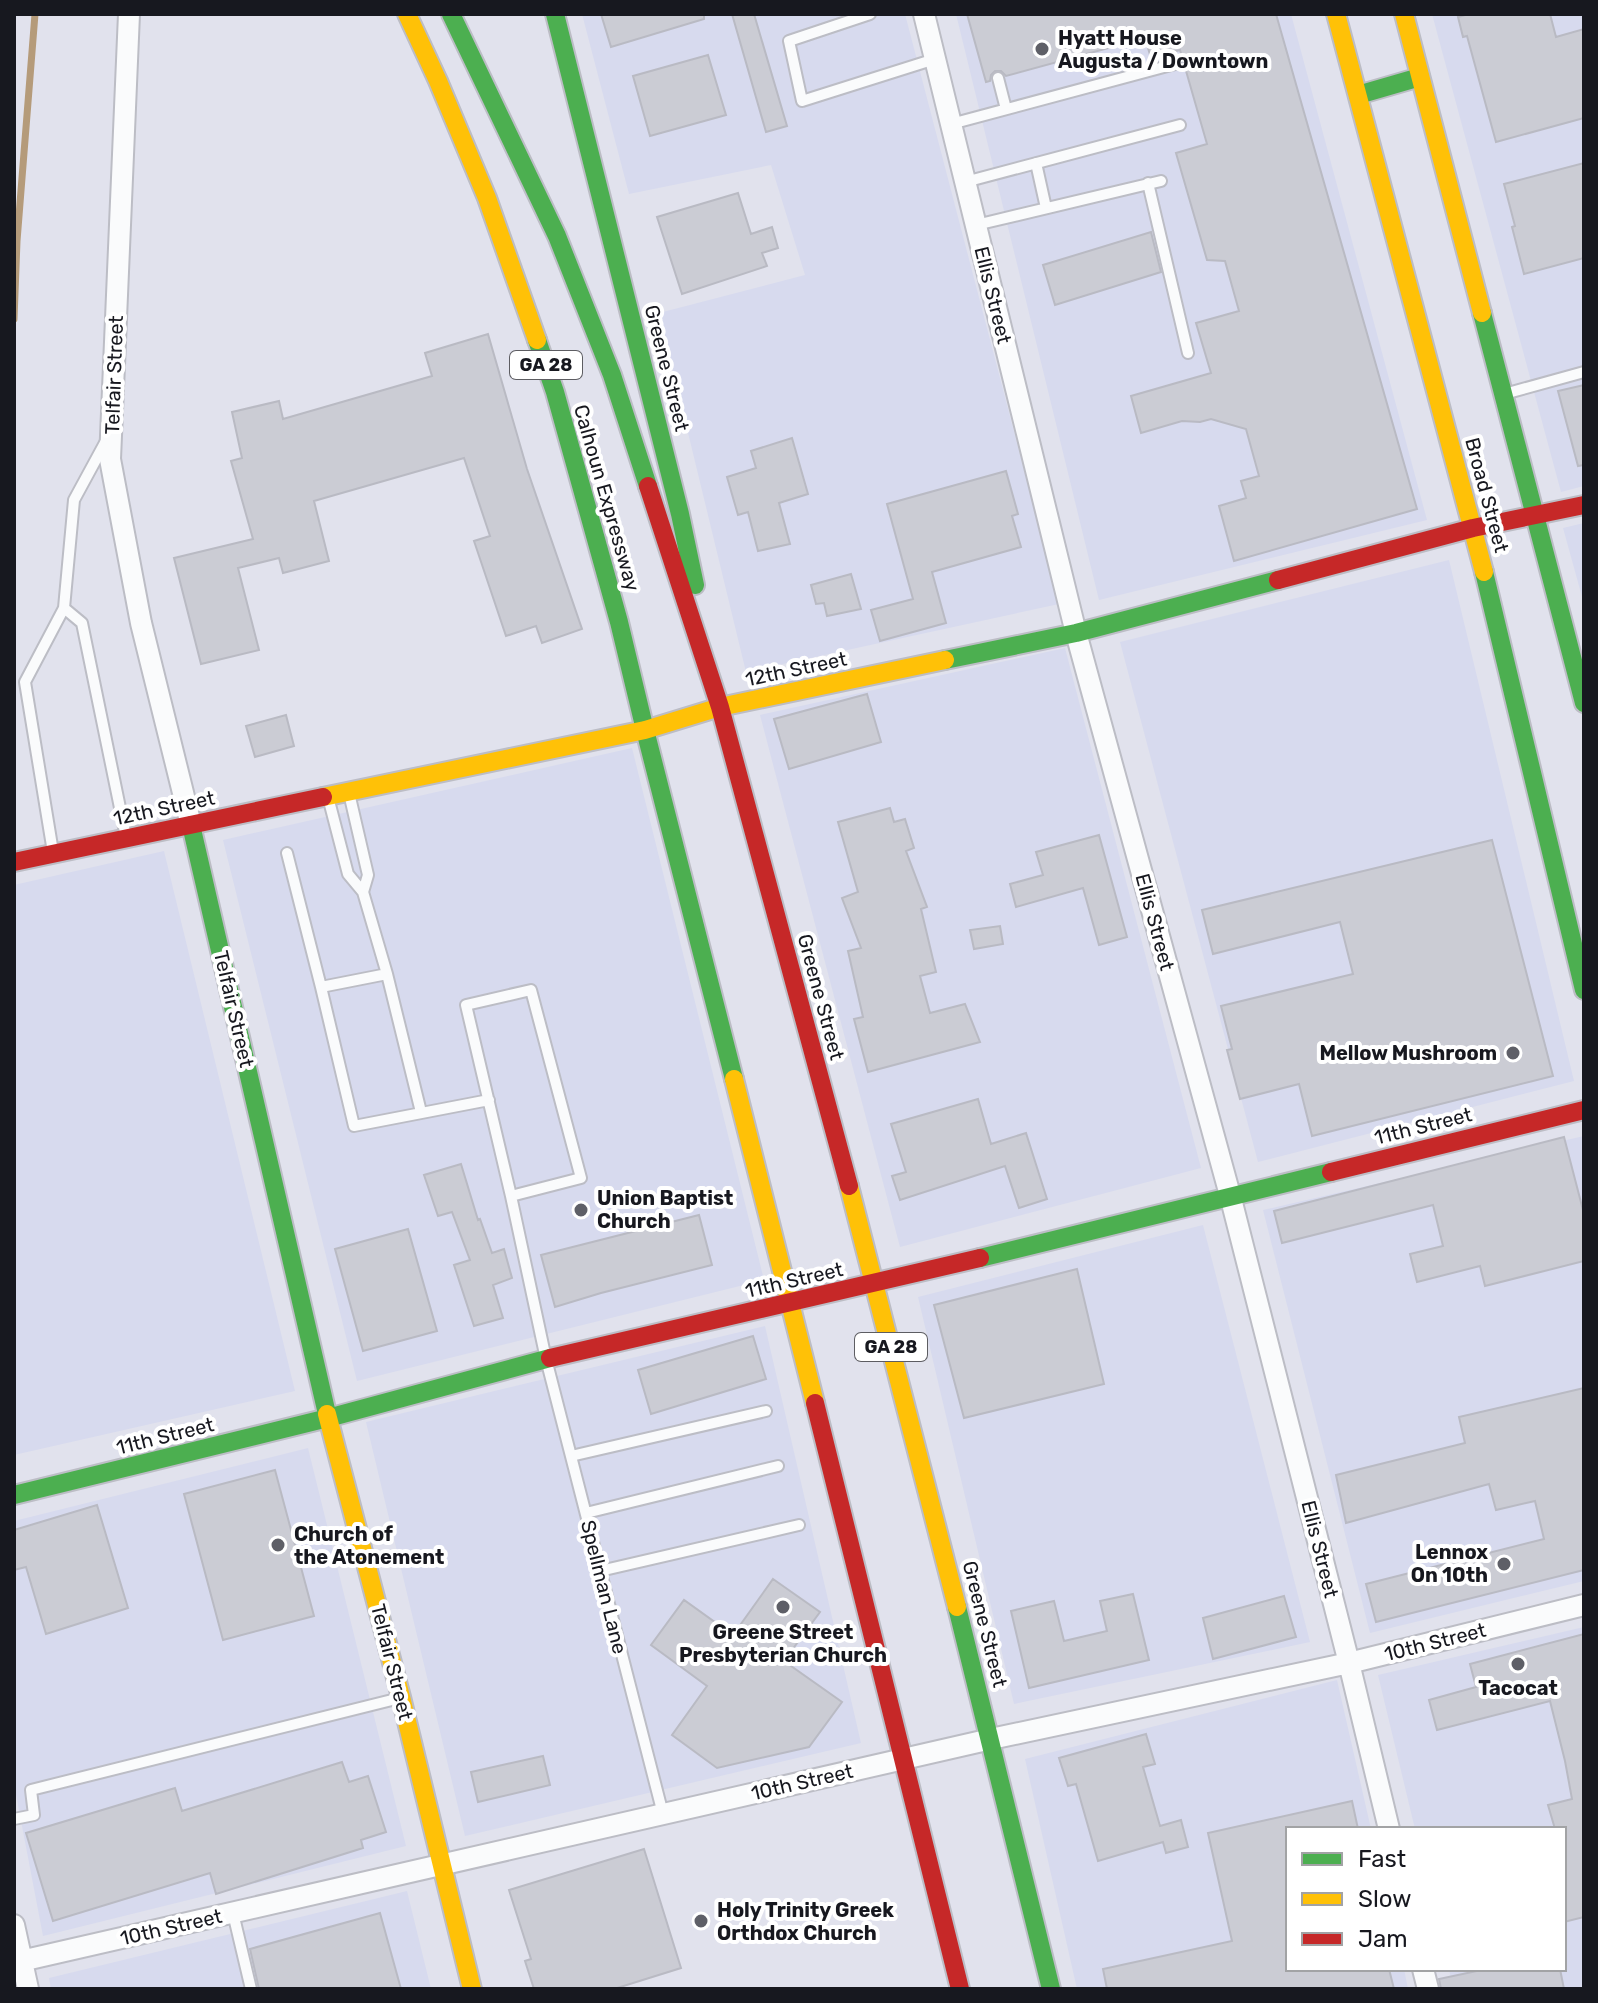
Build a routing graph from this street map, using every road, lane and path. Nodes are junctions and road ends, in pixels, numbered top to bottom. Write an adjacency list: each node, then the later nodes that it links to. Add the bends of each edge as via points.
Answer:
1 (129, 14): 26 (street, Telfair Street)
2 (407, 14): 34 (main road, Calhoun Expressway / GA 28, via 487,198 555,392)
3 (451, 14): 33 (main road, Calhoun Expressway / GA 28, via 557,236 612,375)
4 (555, 14): 33 (main road, Greene Street, via 680,514)
5 (870, 14): 9 (lane, via 789,41 802,101)
6 (924, 14): 9 (street, Ellis Street)
7 (1336, 14): 13 (main road, Broad Street)
8 (1404, 14): 11 (main road, Broad Street)
9 (935, 59): 15 (street, Ellis Street)
10 (1175, 64): 14 (lane)
11 (1420, 77): 13 (main road); 25 (main road, Broad Street)
12 (998, 78): 14 (lane)
13 (1358, 95): 29 (main road, Broad Street)
14 (1006, 109): 15 (lane)
15 (951, 124): 19 (street, Ellis Street)
16 (1180, 125): 17 (lane)
17 (1036, 163): 19 (lane); 21 (lane)
18 (1161, 181): 20 (lane)
19 (965, 182): 22 (street, Ellis Street)
20 (1148, 183): 21 (lane); 23 (lane)
21 (1046, 208): 22 (lane)
22 (976, 225): 31 (street, Ellis Street)
23 (1188, 353)
24 (1584, 372): 25 (lane)
25 (1502, 394): 28 (main road, Broad Street)
26 (111, 432): 30 (lane, via 74,500); 37 (street, Telfair Street, via 110,459 141,623)
27 (1584, 505): 28 (main road, 12th Street)
28 (1534, 515): 29 (main road, 12th Street); 32 (main road, Broad Street)
29 (1473, 528): 31 (main road, 12th Street); 45 (main road, Broad Street)
30 (64, 608): 38 (lane, via 82,623); 39 (lane, via 25,682)
31 (1076, 633): 33 (main road, 12th Street); 49 (street, Ellis Street)
32 (1584, 703)
33 (720, 707): 34 (main road, 12th Street); 51 (main road, Greene Street / GA 28)
34 (645, 730): 35 (main road, 12th Street); 52 (main road, GA 28)
35 (349, 792): 36 (main road, 12th Street); 42 (lane, via 368,875)
36 (328, 797): 37 (main road, 12th Street); 42 (lane, via 348,874)
37 (191, 825): 38 (main road, 12th Street); 55 (main road, Telfair Street)
38 (127, 838): 39 (main road, 12th Street)
39 (53, 853): 41 (main road, 12th Street)
40 (287, 853): 44 (lane)
41 (18, 860)
42 (363, 892): 43 (lane)
43 (387, 974): 44 (lane); 48 (lane)
44 (321, 987): 48 (lane, via 354,1126)
45 (1584, 990)
46 (489, 1100): 48 (lane); 50 (lane, Spellman Lane); 50 (lane, Spellman Lane, via 466,1005 531,990 581,1178)
47 (1584, 1110): 49 (main road, 11th Street)
48 (421, 1112)
49 (1230, 1195): 51 (main road, 11th Street); 63 (street, Ellis Street)
50 (511, 1196): 53 (lane, Spellman Lane)
51 (875, 1284): 52 (main road, 11th Street); 65 (main road, Greene Street / GA 28)
52 (791, 1304): 53 (main road, 11th Street); 66 (main road, GA 28)
53 (546, 1359): 55 (main road, 11th Street); 56 (lane, Spellman Lane)
54 (766, 1411): 56 (lane)
55 (328, 1418): 58 (main road, 11th Street); 64 (main road, Telfair Street)
56 (571, 1456): 59 (lane, Spellman Lane)
57 (778, 1466): 59 (lane)
58 (14, 1495)
59 (586, 1513): 61 (lane, Spellman Lane)
60 (799, 1525): 61 (lane)
61 (600, 1571): 67 (lane, Spellman Lane)
62 (1584, 1605): 63 (street, 10th Street)
63 (1349, 1663): 65 (street, 10th Street); 69 (street, Ellis Street)
64 (401, 1697): 68 (lane, via 31,1790 34,1815); 70 (main road, Telfair Street)
65 (991, 1739): 66 (street, 10th Street); 78 (main road, Greene Street / GA 28)
66 (903, 1759): 67 (street, 10th Street); 77 (main road, GA 28)
67 (663, 1814): 70 (street, 10th Street)
68 (14, 1819)
69 (1389, 1827)
70 (442, 1865): 71 (street, 10th Street); 76 (main road, Telfair Street)
71 (233, 1913): 73 (street, 10th Street); 75 (lane)
72 (14, 1925): 73 (street)
73 (21, 1961): 74 (street)
74 (28, 1989)
75 (251, 1989)
76 (472, 1989)
77 (960, 1989)
78 (1051, 1989)

